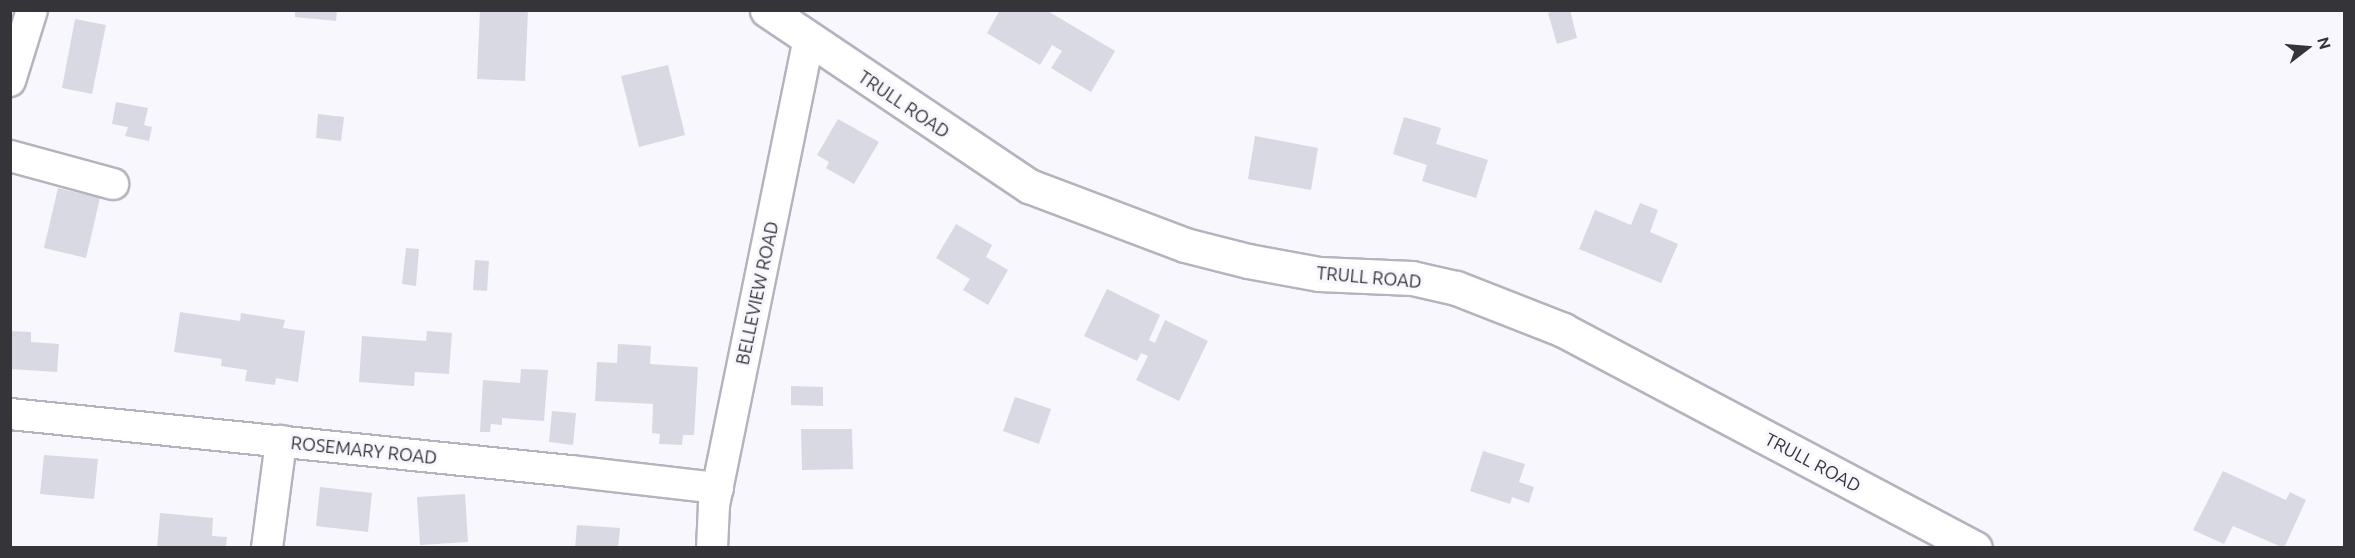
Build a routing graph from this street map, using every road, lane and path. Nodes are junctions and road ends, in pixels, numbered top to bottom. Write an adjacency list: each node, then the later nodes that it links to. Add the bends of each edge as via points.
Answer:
1 (32, 10): 4 (street)
2 (767, 10): 3 (street, TRULL ROAD)
3 (809, 39): 9 (street, BELLEVIEW ROAD); 12 (street, TRULL ROAD, via 1029,186 1185,245 1248,261 1319,274 1412,278 1456,288 1563,330)
4 (10, 81)
5 (10, 156): 6 (street)
6 (113, 184)
7 (10, 414): 8 (street, ROSEMARY ROAD)
8 (281, 441): 9 (street, ROSEMARY ROAD); 10 (street)
9 (717, 488): 11 (street, BELLEVIEW ROAD)
10 (267, 548)
11 (712, 548)
12 (1975, 548)

